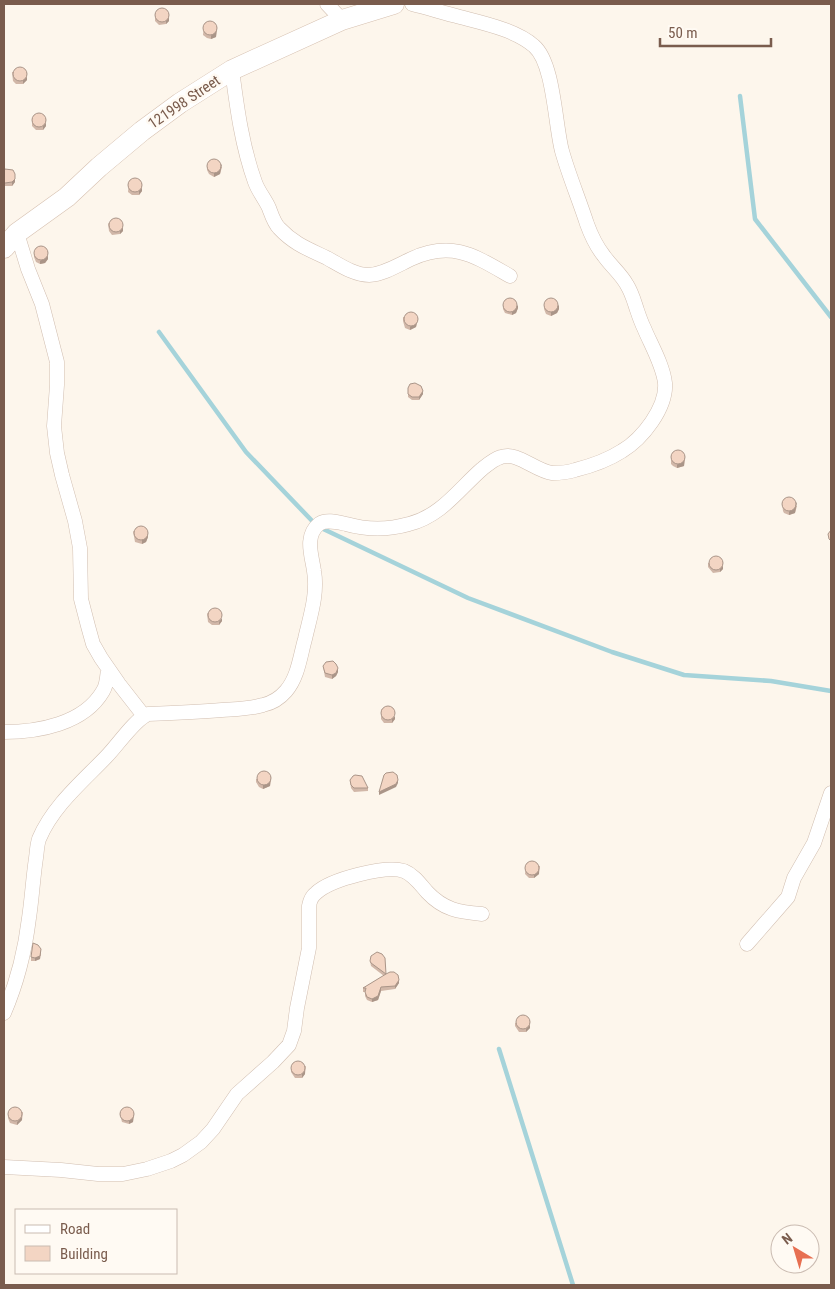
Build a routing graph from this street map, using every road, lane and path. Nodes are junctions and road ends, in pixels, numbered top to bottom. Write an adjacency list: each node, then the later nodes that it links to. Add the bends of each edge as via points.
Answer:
1 (327, 4): 4 (street)
2 (394, 4): 4 (street, 121998 Street)
3 (412, 4): 10 (street, via 497,27 526,40 540,52 549,76 562,149 587,224 603,256 632,294 662,372 665,384 662,404 636,440 597,463 553,473 520,459 498,457 426,519 374,529 323,522 310,536 315,578 312,609 298,668 287,690 274,702 252,708)
4 (342, 20): 5 (street, 121998 Street)
5 (232, 70): 6 (street, 121998 Street, via 180,102 67,197); 8 (street, via 240,129 256,184 278,227 296,243 367,275 440,250 476,257)
6 (18, 233): 7 (street, 121998 Street); 9 (street, via 42,304 56,362 54,426 57,453 80,548 81,600 93,644)
7 (4, 248)
8 (510, 276)
9 (108, 669): 10 (street); 11 (street, via 104,690 84,713 51,726)
10 (144, 716): 15 (street, via 51,816 38,841 21,964)
11 (4, 732)
12 (831, 793): 14 (street, via 814,843 794,878 788,897)
13 (482, 914): 16 (street, via 462,912 444,905 413,876 401,870 368,872 321,889 310,900 309,948 289,1045 237,1094 200,1142 171,1161 122,1174)
14 (747, 944)
15 (4, 1013)
16 (4, 1168)

